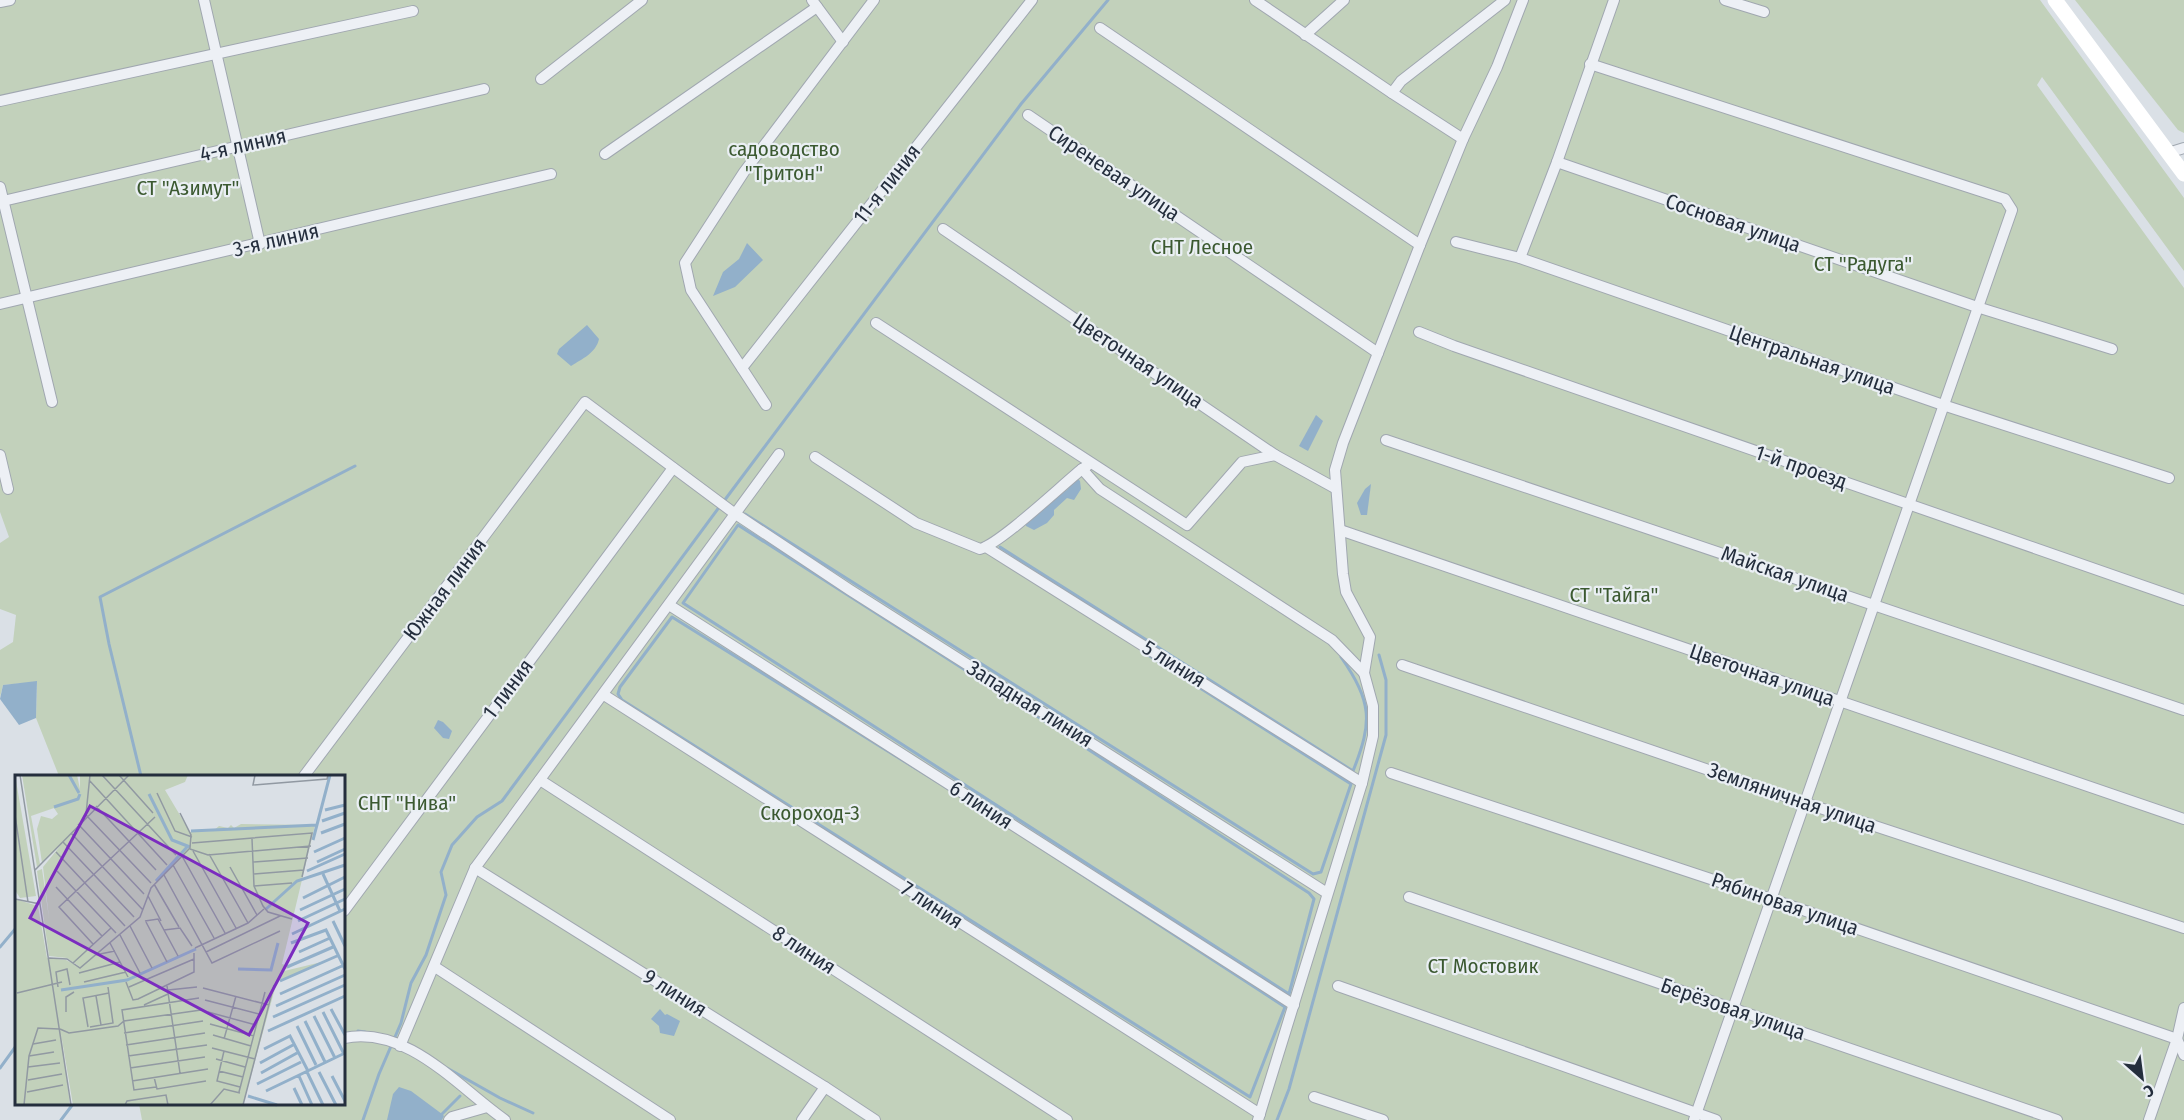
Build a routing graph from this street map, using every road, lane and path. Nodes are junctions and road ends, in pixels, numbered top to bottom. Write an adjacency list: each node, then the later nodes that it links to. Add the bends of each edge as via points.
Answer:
1 (10, 0): 13 (street)
2 (204, 0): 20 (street)
3 (642, 0): 22 (street)
4 (874, 0): 19 (street)
5 (1032, 0): 49 (street, 11-я линия)
6 (1255, 0): 18 (street)
7 (1344, 0): 18 (street)
8 (1505, 0): 24 (street, via 1401,81)
9 (1523, 0): 27 (street)
10 (1614, 0): 21 (street)
11 (1725, 0): 16 (street)
12 (2055, 0): 30 (main road)
13 (0, 2)
14 (814, 3): 19 (street); 31 (street)
15 (413, 10): 20 (street)
16 (1764, 12)
17 (1100, 28): 40 (street)
18 (1305, 35): 24 (street)
19 (843, 42): 49 (street, via 744,172 685,263 691,290)
20 (217, 54): 25 (street); 28 (street)
21 (1590, 64): 32 (street); 44 (street, via 2005,199 2012,210)
22 (541, 79)
23 (484, 89): 28 (street, 4-я линия)
24 (1392, 93): 27 (street)
25 (0, 101)
26 (1028, 115): 48 (street, Сиреневая улица)
27 (1463, 139): 40 (street)
28 (237, 147): 36 (street, 4-я линия); 39 (street)
29 (2184, 148): 30 (street)
30 (2168, 153): 34 (main road)
31 (605, 154)
32 (1557, 162): 41 (street); 44 (street, Сосновая улица)
33 (551, 174): 39 (street, 3-я линия)
34 (2184, 174)
35 (0, 187): 36 (street)
36 (3, 201): 42 (street)
37 (943, 229): 56 (street, Цветочная улица)
38 (1456, 242): 41 (street, Центральная улица)
39 (260, 244): 42 (street, 3-я линия)
40 (1420, 245): 48 (street)
41 (1520, 258): 53 (street, Центральная улица)
42 (27, 298): 43 (street, 3-я линия); 50 (street)
43 (0, 304)
44 (1977, 308): 47 (street, Сосновая улица); 53 (street)
45 (876, 322): 59 (street)
46 (1419, 332): 65 (street, 1-й проезд)
47 (2112, 349)
48 (1378, 353): 63 (street, via 1343,443 1335,470)
49 (742, 368): 52 (street)
50 (52, 402)
51 (585, 402): 60 (street, Западная линия); 78 (street, Южная линия)
52 (766, 405)
53 (1943, 405): 62 (street, Центральная улица); 65 (street)
54 (1386, 440): 70 (street, Майская улица)
55 (779, 454): 66 (street)
56 (1275, 454): 59 (street, via 1242,462 1187,525); 63 (street, Цветочная улица)
57 (0, 455): 64 (street)
58 (815, 457): 68 (street, 5 линия, via 916,523 980,549)
59 (1093, 464): 61 (street)
60 (673, 468): 66 (street, Западная линия); 87 (street, 1 линия)
61 (1082, 469): 68 (street); 73 (street, via 1100,489 1332,640)
62 (2169, 478)
63 (1335, 488): 67 (street)
64 (8, 489)
65 (1909, 504): 69 (street, 1-й проезд); 70 (street)
66 (726, 507): 71 (street); 84 (street, Западная линия)
67 (1340, 530): 73 (street, via 1346,592 1370,637); 75 (street, Цветочная улица)
68 (986, 547): 80 (street, 5 линия)
69 (2184, 600)
70 (1874, 603): 75 (street); 76 (street, Майская улица)
71 (669, 605): 74 (street); 91 (street, 6 линия)
72 (1402, 664): 81 (street, Земляничная улица)
73 (1364, 673): 80 (street, via 1373,706 1373,736)
74 (604, 695): 79 (street); 101 (street, 7 линия)
75 (1840, 702): 81 (street); 82 (street, Цветочная улица)
76 (2184, 710)
77 (1391, 774): 86 (street, Рябиновая улица)
78 (305, 775)
79 (540, 780): 83 (street); 108 (street, 8 линия)
80 (1362, 783): 84 (street)
81 (1805, 803): 86 (street); 88 (street, Земляничная улица)
82 (2184, 819)
83 (475, 868): 89 (street); 98 (street, 9 линия)
84 (1327, 893): 91 (street)
85 (1409, 897): 93 (street, Берёзовая улица)
86 (1771, 899): 93 (street); 95 (street, Рябиновая улица)
87 (345, 910)
88 (2184, 928)
89 (435, 967): 96 (street); 105 (street)
90 (1338, 986): 102 (street)
91 (1294, 1005): 101 (street)
92 (2184, 1008): 95 (street)
93 (1733, 1010): 102 (street); 111 (street, Берёзовая улица)
94 (345, 1038): 96 (street, via 370,1035)
95 (2177, 1039): 97 (street); 112 (street)
96 (398, 1042): 100 (street, via 425,1058)
97 (2184, 1055)
98 (825, 1087): 106 (street); 107 (street, 9 линия)
99 (1314, 1096): 109 (street)
100 (487, 1107): 103 (street); 104 (street)
101 (1259, 1117)
102 (1695, 1117): 110 (street)
103 (449, 1120)
104 (505, 1120)
105 (670, 1120)
106 (802, 1120)
107 (875, 1120)
108 (1067, 1120)
109 (1383, 1120)
110 (1716, 1120)
111 (2057, 1120)
112 (2149, 1120)

